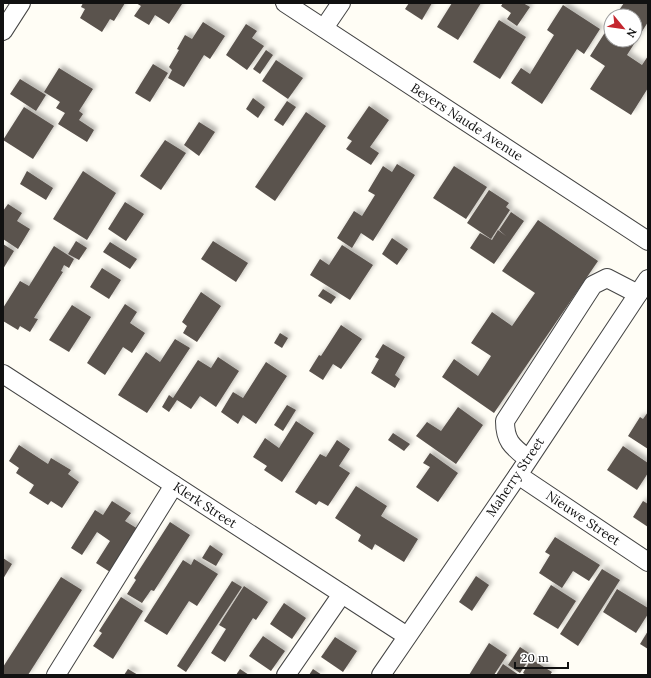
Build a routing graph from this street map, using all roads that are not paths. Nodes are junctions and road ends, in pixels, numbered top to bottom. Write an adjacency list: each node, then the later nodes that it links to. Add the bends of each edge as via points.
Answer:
1 (21, 3): 5 (street)
2 (285, 3): 4 (street, Beyers Naude Avenue)
3 (340, 3): 4 (street)
4 (324, 28): 6 (street, Beyers Naude Avenue)
5 (3, 31)
6 (648, 241)
7 (643, 286): 9 (street, Maherry Street); 9 (street, via 607,278 593,285 505,421 506,437 513,447)
8 (3, 374): 11 (street, Klerk Street)
9 (528, 459): 10 (street, Maherry Street)
10 (518, 475): 12 (street, Nieuwe Street); 14 (street, Maherry Street)
11 (174, 485): 13 (street, Klerk Street); 15 (street)
12 (648, 562)
13 (342, 594): 14 (street, Klerk Street); 16 (street)
14 (407, 636): 17 (street, Maherry Street)
15 (56, 675)
16 (286, 675)
17 (381, 675)

